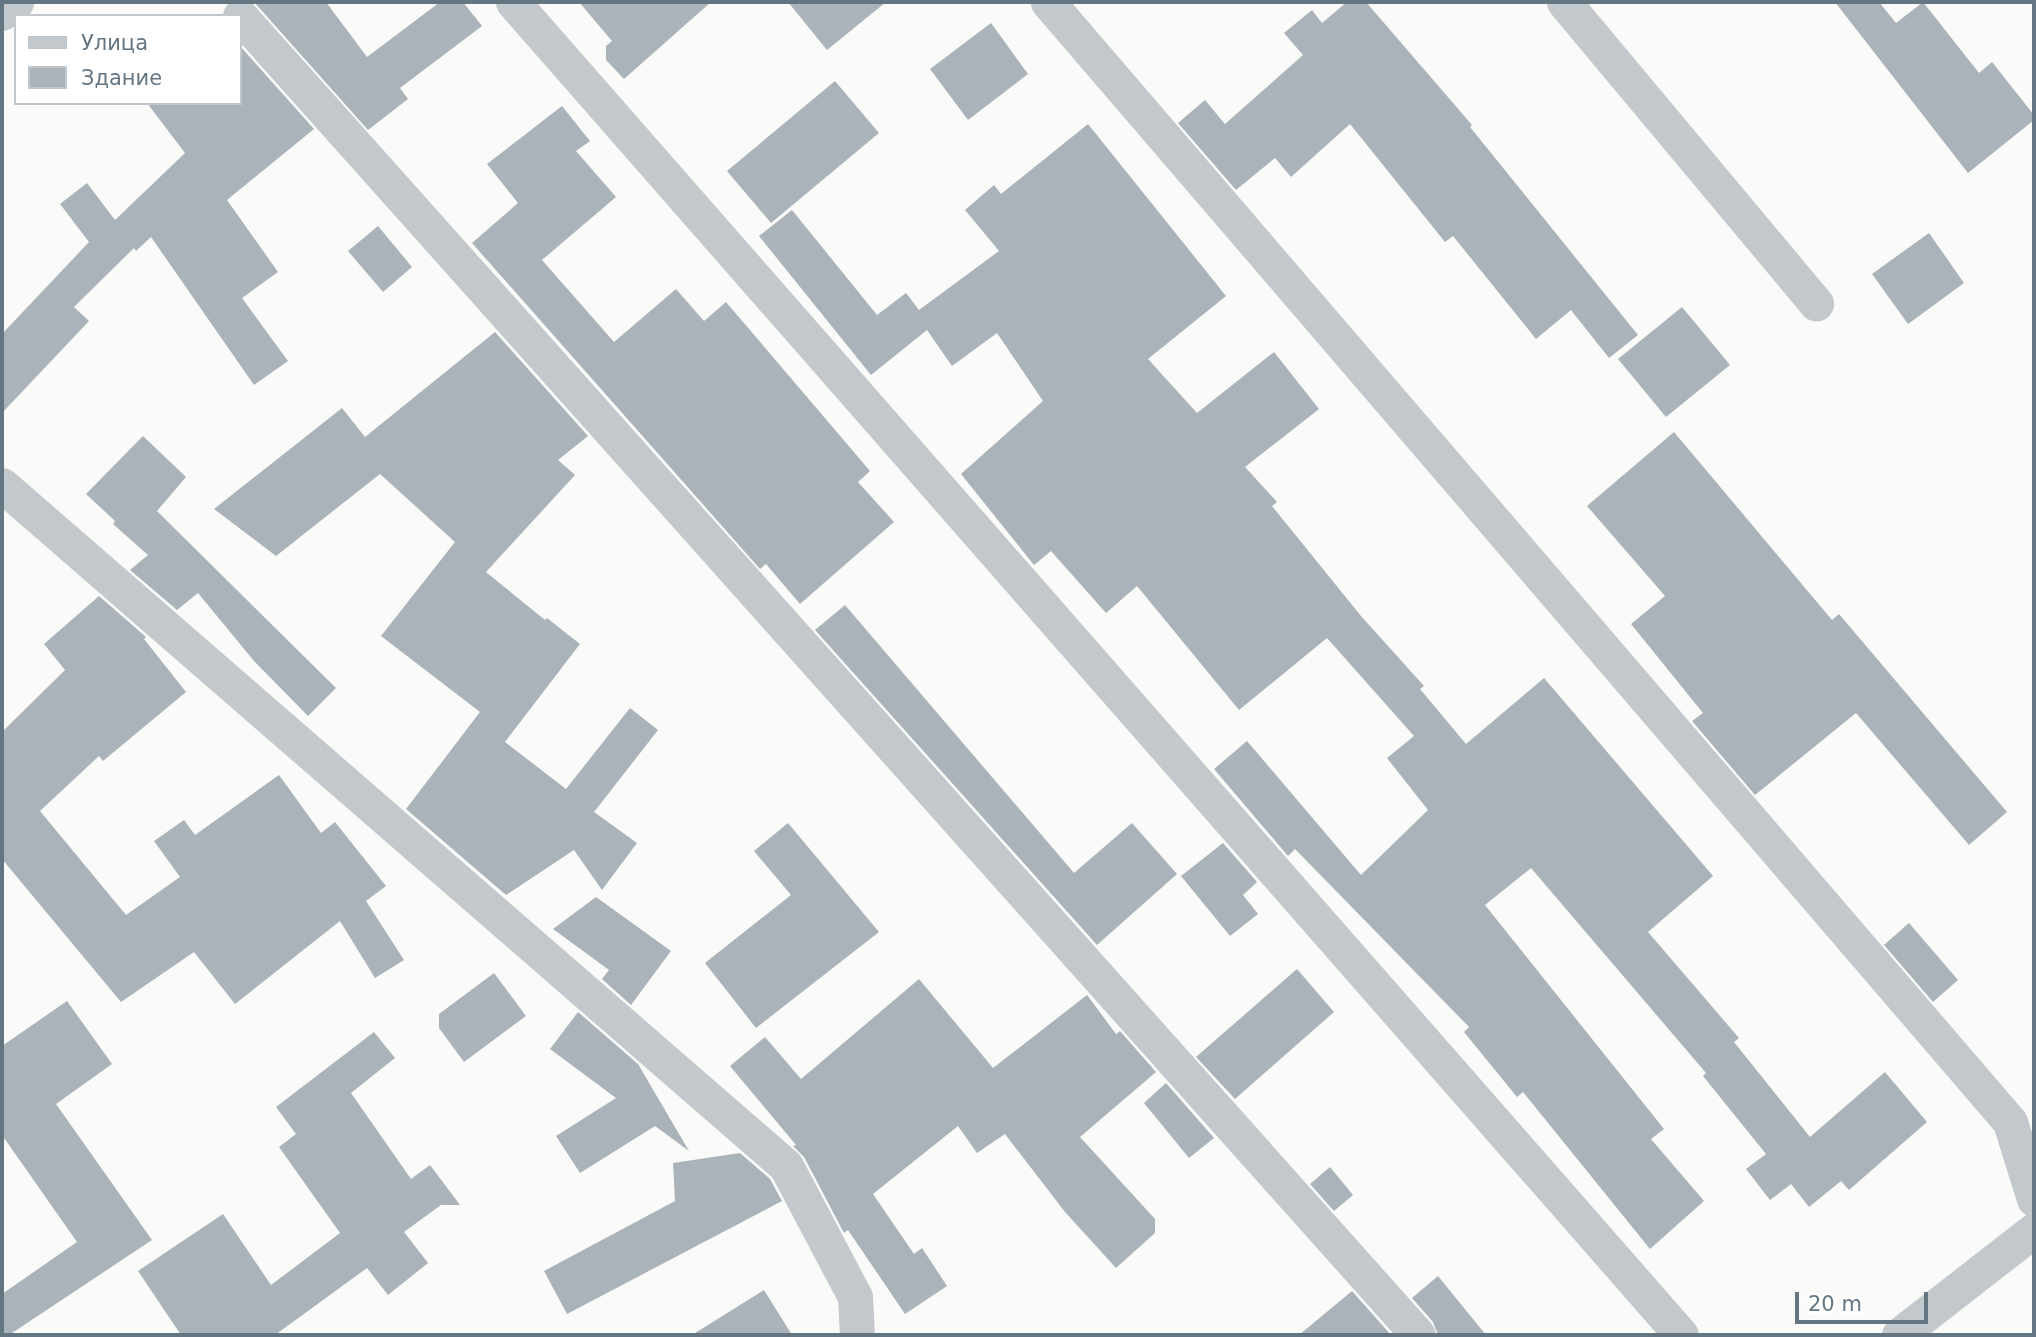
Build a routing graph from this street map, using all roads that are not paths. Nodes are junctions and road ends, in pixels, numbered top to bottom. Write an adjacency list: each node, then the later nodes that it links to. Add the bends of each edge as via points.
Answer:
1 (16, 2): 5 (street)
2 (513, 2): 13 (street)
3 (1048, 2): 9 (street, via 2010,1122)
4 (1564, 2): 7 (street)
5 (2, 13)
6 (242, 18): 12 (street)
7 (1816, 303)
8 (2, 485): 11 (street, via 786,1166 855,1297)
9 (2034, 1199)
10 (2034, 1230): 14 (street)
11 (857, 1335)
12 (1418, 1335)
13 (1681, 1335)
14 (1899, 1335)

